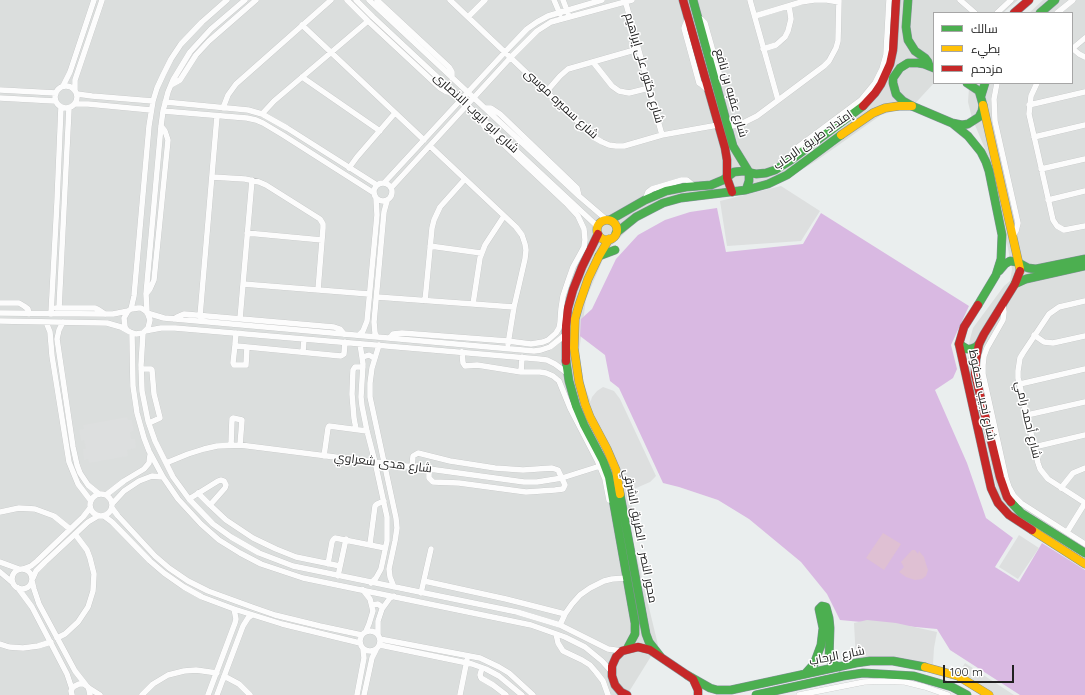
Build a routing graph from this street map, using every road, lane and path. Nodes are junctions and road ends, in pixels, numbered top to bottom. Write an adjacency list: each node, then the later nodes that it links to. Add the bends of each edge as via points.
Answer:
1 (94, 0): 63 (street)
2 (102, 0): 67 (street, via 75,80)
3 (227, 0): 78 (street, via 181,44 163,75)
4 (245, 0): 62 (street, via 197,43)
5 (256, 0): 62 (street, via 209,41 196,55 180,80)
6 (330, 0): 42 (street)
7 (347, 0): 41 (street)
8 (356, 0): 71 (street, شارع ابو ايوب الانصارى)
9 (369, 0): 57 (street, شارع ابو ايوب الانصارى)
10 (377, 0): 57 (street, via 449,67)
11 (450, 0): 39 (street, شارع سميره موسى)
12 (484, 0): 39 (street)
13 (554, 0): 37 (street)
14 (563, 0): 31 (street)
15 (602, 0): 31 (street)
16 (632, 0): 28 (street)
17 (683, 0): 95 (street, شارع عقبه بن نافع)
18 (693, 0): 97 (street, شارع عقبه بن نافع)
19 (750, 0): 38 (street)
20 (889, 0): 43 (street)
21 (896, 0): 43 (street)
22 (908, 0): 54 (street, via 908,40 915,51)
23 (960, 0): 32 (street)
24 (1011, 0): 33 (street)
25 (1029, 0): 34 (street)
26 (1055, 0): 35 (street)
27 (1073, 0): 36 (street)
28 (625, 1): 40 (street); 46 (street, شارع دكتور على إبراهيم)
29 (839, 1): 30 (street, via 814,0); 76 (street, via 838,41 833,55 824,66)
30 (789, 6): 38 (street); 47 (street, via 791,18 785,37 776,45)
31 (568, 10): 37 (street); 40 (street)
32 (974, 12)
33 (998, 12)
34 (1015, 12)
35 (1041, 12)
36 (1058, 12)
37 (561, 16): 40 (street); 50 (street, via 548,16 532,25); 51 (street, via 537,31)
38 (755, 16): 47 (street)
39 (468, 17): 50 (street, شارع سميره موسى)
40 (570, 17)
41 (368, 21): 49 (street); 71 (street, via 440,88)
42 (302, 25): 49 (street); 88 (street, via 236,84)
43 (890, 36): 55 (street); 80 (street, via 882,69)
44 (1085, 38): 45 (street)
45 (1073, 47)
46 (638, 49): 53 (street); 64 (street, شارع دكتور على إبراهيم)
47 (763, 49): 76 (street)
48 (1073, 49): 52 (street)
49 (331, 52): 56 (street); 91 (street)
50 (505, 52): 51 (street, شارع سميره موسى); 68 (street)
51 (511, 57): 66 (street, شارع سميره موسى); 74 (street)
52 (1085, 57)
53 (593, 62): 64 (street, via 619,91 629,93); 66 (street, via 568,70)
54 (933, 68): 55 (street, via 908,63)
55 (890, 76): 80 (street, إمتداد طريق الرحاب); 85 (street, via 896,94)
56 (302, 77): 92 (street); 98 (street)
57 (452, 78): 68 (street, شارع ابو ايوب الانصارى)
58 (969, 84): 72 (street)
59 (985, 84): 72 (street)
60 (997, 84): 129 (street, via 994,99 995,121 1018,223)
61 (1037, 84): 84 (street)
62 (171, 85): 79 (street)
63 (63, 86): 67 (street, via 69,86); 70 (street)
64 (649, 88): 99 (street, شارع دكتور على إبراهيم)
65 (0, 90): 70 (street)
66 (546, 91): 99 (street, شارع سميره موسى, via 595,138 609,145 624,146)
67 (76, 92): 78 (street, via 92,96); 81 (street)
68 (467, 92): 74 (street, شارع ابو ايوب الانصارى); 75 (street)
69 (1085, 92): 84 (street)
70 (56, 93): 77 (street)
71 (456, 94): 75 (street, شارع ابو ايوب الانصارى)
72 (982, 96): 83 (street)
73 (0, 98): 77 (street)
74 (473, 98): 82 (street); 124 (street, شارع ابو ايوب الانصارى)
75 (461, 99): 82 (street, شارع ابو ايوب الانصارى); 101 (street)
76 (778, 100): 97 (street, via 750,120)
77 (56, 101): 86 (street)
78 (153, 101): 89 (street)
79 (165, 102): 88 (street); 90 (street)
80 (863, 102): 108 (street, إمتداد طريق الرحاب, via 775,170 756,174)
81 (75, 104): 87 (street); 89 (street)
82 (467, 105): 102 (street); 122 (street, شارع ابو ايوب الانصارى)
83 (983, 105): 94 (street, via 979,117 974,121 962,125); 129 (street)
84 (1029, 105): 100 (street)
85 (912, 106): 94 (street); 116 (street, إمتداد طريق الرحاب, via 885,108 873,113 787,175)
86 (61, 107): 87 (street); 153 (street)
87 (69, 108): 151 (street)
88 (222, 108): 92 (street)
89 (151, 110): 152 (street, via 135,289)
90 (163, 111): 93 (street); 154 (street, via 146,294)
91 (395, 113): 98 (street); 101 (street)
92 (262, 114): 106 (street)
93 (217, 116): 109 (street); 119 (street, via 247,118 263,123)
94 (952, 123): 139 (street, شارع نجيب محفوظ, via 975,144 989,172 1003,243)
95 (718, 125): 99 (street, شارع سميره موسى); 104 (street, شارع عقبه بن نافع)
96 (1085, 125): 100 (street)
97 (728, 127): 103 (street, شارع عقبه بن نافع)
98 (380, 131): 106 (street)
99 (662, 135)
100 (1034, 137): 107 (street)
101 (424, 140): 113 (street)
102 (430, 146): 111 (street); 115 (street)
103 (733, 146): 104 (street); 108 (street, شارع عقبه بن نافع)
104 (725, 148): 110 (street, شارع عقبه بن نافع)
105 (1085, 158): 107 (street)
106 (349, 168): 114 (street)
107 (1041, 169): 120 (street)
108 (749, 172): 110 (street, إمتداد طريق الرحاب, via 734,172); 116 (street)
109 (212, 177): 112 (street); 158 (street)
110 (727, 178): 117 (street, شارع عقبه بن نافع); 124 (street, إمتداد طريق الرحاب, via 711,185 666,191)
111 (465, 179): 123 (street); 132 (street, via 436,213)
112 (252, 180): 128 (street); 131 (street, via 266,185 318,216 323,224)
113 (384, 183): 114 (street); 115 (street)
114 (377, 185): 119 (street)
115 (391, 188): 121 (street, via 392,196)
116 (746, 190): 117 (street, إمتداد طريق الرحاب)
117 (732, 192): 127 (street, إمتداد طريق الرحاب, via 681,198 663,203 636,217)
118 (1085, 192): 120 (street)
119 (375, 196): 121 (street, via 381,201); 143 (street, via 376,215)
120 (1048, 200): 125 (street, via 1053,220 1060,229)
121 (387, 201): 144 (street)
122 (567, 201): 126 (street, شارع ابو ايوب الانصارى); 176 (street, via 582,224 586,240 568,281 558,328 552,337 543,342 531,344)
123 (504, 216): 134 (street); 150 (street, via 522,235 526,250)
124 (608, 220): 126 (street, via 601,221); 127 (street, via 616,226)
125 (1085, 226)
126 (598, 230): 130 (street, via 603,239); 170 (street, محور النصر - الطريق الشرقي, via 573,290)
127 (616, 232): 130 (street, via 615,236)
128 (247, 233): 131 (street); 140 (street)
129 (1012, 237): 137 (street)
130 (609, 239): 135 (street, محور النصر - الطريق الشرقي)
131 (322, 240): 142 (street)
132 (430, 246): 134 (street); 145 (street)
133 (615, 250): 135 (street)
134 (481, 253): 148 (street)
135 (599, 256): 268 (street, محور النصر - الطريق الشرقي, via 579,305 575,359 585,404 616,470)
136 (1085, 259): 137 (street, via 1040,269)
137 (1020, 264): 139 (street, via 1014,261 1007,262); 141 (street, شارع نجيب محفوظ)
138 (1085, 266): 141 (street, via 1030,278)
139 (996, 275): 179 (street, شارع نجيب محفوظ, via 964,327)
140 (243, 284): 142 (street); 160 (street)
141 (1015, 284): 149 (street, شارع نجيب محفوظ)
142 (318, 290): 143 (street)
143 (369, 294): 169 (street, via 367,321)
144 (377, 298): 145 (street); 172 (street, via 374,328)
145 (425, 301): 148 (street)
146 (1085, 301): 171 (street, شارع أحمد رامي, via 1055,309)
147 (0, 303): 156 (street, via 19,303 28,309)
148 (474, 304): 150 (street)
149 (1003, 304): 180 (street, شارع نجيب محفوظ); 243 (street, via 1003,320 984,356 983,374 1006,478 1014,496 1021,503)
150 (514, 307): 176 (street)
151 (59, 308): 153 (street); 157 (street, via 95,308)
152 (130, 310): 154 (street, via 141,308); 157 (street); 164 (street, via 124,318)
153 (51, 311): 156 (street); 157 (street)
154 (147, 312): 159 (street); 165 (street, via 150,324)
155 (0, 313): 156 (street)
156 (29, 314)
157 (105, 314)
158 (200, 316): 159 (street, via 184,314); 160 (street)
159 (174, 319): 168 (street)
160 (240, 319): 168 (street, via 334,327)
161 (0, 321): 162 (street)
162 (46, 322): 163 (street); 230 (street, via 50,332 69,462 75,478)
163 (63, 322): 164 (street, via 107,323); 227 (street, via 58,339 73,447 80,473 88,485)
164 (127, 330): 167 (street)
165 (144, 332): 166 (street, via 167,328); 167 (street); 195 (street)
166 (236, 333): 175 (street); 181 (street)
167 (132, 334): 210 (street, via 133,386 137,413)
168 (344, 334): 169 (street)
169 (359, 335): 172 (street)
170 (565, 335): 186 (street, via 550,347); 198 (street, محور النصر - الطريق الشرقي)
171 (1034, 335): 173 (street, via 1044,342 1053,343); 199 (street, شارع أحمد رامي, via 1020,358)
172 (377, 336): 174 (street)
173 (1085, 336)
174 (390, 338): 176 (street, via 393,334 402,333); 184 (street)
175 (304, 339): 177 (street); 187 (street)
176 (508, 341): 185 (street)
177 (345, 342): 178 (street); 187 (street, via 344,354 341,356)
178 (360, 344): 182 (street); 190 (street)
179 (959, 344): 180 (street, via 967,349); 239 (street, شارع نجيب محفوظ, via 991,488 1003,510)
180 (979, 344): 237 (street, شارع نجيب محفوظ, via 975,374 1000,478 1007,497)
181 (235, 345): 183 (street); 183 (street, via 234,364 246,365)
182 (379, 345): 188 (street); 192 (street)
183 (247, 347): 187 (street)
184 (490, 347): 185 (street); 189 (street)
185 (508, 348): 186 (street)
186 (534, 351): 193 (street)
187 (303, 352)
188 (462, 352): 189 (street); 197 (street, via 462,363 465,366 481,365)
189 (490, 355): 191 (street)
190 (363, 357): 192 (street, via 369,355); 194 (street)
191 (522, 357): 193 (street); 197 (street)
192 (374, 358): 214 (street, via 370,376 370,397)
193 (534, 358): 198 (street, via 547,360)
194 (363, 367): 204 (street, via 355,367 353,370 352,406); 205 (street, via 361,397)
195 (141, 369): 203 (street, via 142,391); 203 (street, via 152,370 160,418)
196 (1085, 369): 199 (street)
197 (521, 372): 202 (street, via 546,373 553,376 559,381 570,408)
198 (567, 373): 202 (street, محور النصر - الطريق الشرقي)
199 (1020, 384): 201 (street, شارع أحمد رامي)
200 (1085, 402): 201 (street)
201 (1027, 415): 209 (street, شارع أحمد رامي)
202 (579, 420): 216 (street); 256 (street, محور النصر - الطريق الشرقي, via 599,452 609,477)
203 (149, 423): 213 (street)
204 (356, 429): 205 (street); 211 (street, via 328,426)
205 (367, 431): 212 (street)
206 (1085, 435): 209 (street)
207 (231, 445): 208 (street, شارع هدى شعراوي); 208 (street, via 233,418 242,420); 213 (street, شارع هدى شعراوي, via 204,449)
208 (240, 445): 211 (street, شارع هدى شعراوي)
209 (1034, 447): 224 (street, شارع أحمد رامي, via 1044,474)
210 (149, 451): 221 (street); 228 (street, via 150,460 146,468)
211 (324, 456): 212 (street, شارع هدى شعراوي)
212 (375, 462): 214 (street, شارع هدى شعراوي); 231 (street)
213 (166, 463): 229 (street)
214 (384, 463): 217 (street, شارع هدى شعراوي); 241 (street)
215 (467, 464): 217 (street, via 418,453 413,456); 220 (street); 222 (street, via 523,470 552,468 558,470)
216 (600, 466): 222 (street, شارع هدى شعراوي); 256 (street, via 619,554)
217 (412, 467): 219 (street, شارع هدى شعراوي)
218 (1085, 468): 224 (street, via 1073,473)
219 (429, 469): 220 (street, شارع هدى شعراوي); 225 (street, via 429,478 433,482)
220 (466, 474): 223 (street, شارع هدى شعراوي)
221 (163, 477): 234 (street, via 152,476 139,481 124,491); 262 (street, via 192,516 220,540 256,562)
222 (562, 478): 223 (street, شارع هدى شعراوي, via 537,482); 225 (street, via 565,484 563,489 526,492)
223 (498, 479): 225 (street)
224 (1061, 488): 232 (street, شارع أحمد رامي)
225 (497, 489)
226 (198, 493): 229 (street); 233 (street); 233 (street, via 219,480 225,482 225,488)
227 (99, 494): 228 (street); 230 (street)
228 (106, 495): 234 (street, via 110,498)
229 (188, 499): 252 (street, via 231,537)
230 (91, 501): 235 (street)
231 (384, 501): 242 (street); 246 (street, via 375,506)
232 (1085, 503): 243 (street)
233 (210, 505): 249 (street, via 237,529)
234 (112, 506): 238 (street, via 109,513); 282 (street, via 155,556 188,581 208,591 275,615)
235 (90, 508): 238 (street, via 93,513); 240 (street)
236 (0, 512): 240 (street, via 19,508 35,510 54,516)
237 (1021, 513): 239 (street); 251 (street)
238 (101, 516): 244 (street, via 88,522); 278 (street, via 112,522 150,561 184,587)
239 (1016, 520): 255 (street)
240 (70, 528): 258 (street, via 34,564)
241 (397, 528): 242 (street); 269 (street, via 389,569)
242 (388, 529): 248 (street)
243 (1067, 532): 247 (street)
244 (76, 534): 264 (street); 284 (street, via 90,558 94,574 93,590 88,607 78,622)
245 (346, 539): 246 (street); 254 (street, via 337,537 333,540); 257 (street)
246 (370, 544): 248 (street)
247 (1085, 544)
248 (385, 548): 266 (street, via 380,572)
249 (276, 549): 252 (street); 254 (street, via 296,557)
250 (431, 549): 265 (street)
251 (1085, 553)
252 (272, 559): 259 (street)
253 (0, 562): 258 (street)
254 (328, 564): 257 (street)
255 (1085, 564)
256 (625, 565): 263 (street, محور النصر - الطريق الشرقي)
257 (340, 566): 261 (street)
258 (21, 569): 264 (street, via 30,573); 267 (street, via 13,576)
259 (304, 569): 261 (street); 262 (street)
260 (0, 572): 267 (street)
261 (338, 576): 266 (street)
262 (303, 578): 271 (street)
263 (627, 578): 270 (street, محور النصر - الطريق الشرقي); 279 (street, via 608,580 590,588 580,595)
264 (32, 579): 267 (street, via 27,588 21,589); 284 (street, via 36,597)
265 (424, 581): 272 (street); 273 (street)
266 (370, 583): 269 (street)
267 (16, 586): 285 (street, via 32,607)
268 (638, 586): 270 (street); 294 (street, محور النصر - الطريق الشرقي, via 646,634)
269 (394, 588): 273 (street)
270 (628, 588): 291 (street, محور النصر - الطريق الشرقي, via 636,628 633,639)
271 (363, 590): 274 (street); 276 (street)
272 (479, 592): 275 (street); 279 (street)
273 (421, 593): 275 (street)
274 (394, 596): 277 (street); 283 (street, via 510,620)
275 (476, 604): 281 (street, via 517,612)
276 (372, 605): 277 (street, via 378,604); 282 (street, via 371,621)
277 (382, 607): 286 (street, via 378,621)
278 (234, 609): 280 (street); 299 (street, via 235,623)
279 (565, 614): 281 (street)
280 (252, 615): 287 (street); 302 (street, via 243,626)
281 (560, 625): 289 (street)
282 (364, 633): 286 (street, via 371,631); 287 (street)
283 (556, 634): 292 (street); 321 (street, via 563,651 590,665 596,672)
284 (57, 638): 304 (street, via 75,671)
285 (51, 642): 288 (street, via 24,648); 307 (street, via 67,674)
286 (378, 642): 290 (street, via 371,652); 293 (street); 295 (street); 316 (street)
287 (360, 643): 290 (street)
288 (0, 644)
289 (601, 646): 291 (street, via 612,650); 292 (street)
290 (363, 649): 315 (street, via 364,658)
291 (625, 650): 294 (street, via 644,648); 298 (street, محور النصر - الطريق الشرقي, via 616,657)
292 (596, 655): 298 (street)
293 (468, 656): 295 (street); 320 (street, via 480,658 499,667 518,680)
294 (660, 656): 300 (street, شارع الرحاب)
295 (467, 663): 297 (street); 317 (street)
296 (839, 667): 301 (street, شارع الرحاب); 301 (street, via 829,658 829,618 826,607 822,606 818,609 823,628 821,645 814,664); 303 (street, شارع الرحاب, via 870,661 894,661)
297 (482, 668): 318 (street, via 480,678); 319 (street, via 499,676)
298 (611, 671): 322 (street, via 615,685)
299 (217, 673): 311 (street, via 196,670 168,675 153,684); 312 (street)
300 (688, 674): 305 (street, شارع الرحاب, via 717,690); 308 (street)
301 (805, 674): 305 (street, شارع الرحاب)
302 (224, 676): 313 (street); 314 (street, via 239,684)
303 (958, 676): 306 (street); 326 (street, شارع الرحاب)
304 (87, 686): 307 (street, via 75,685); 309 (street); 310 (street)
305 (752, 686): 323 (street)
306 (950, 691): 323 (street, شارع الرحاب, via 936,682 905,674 863,673); 324 (street, via 905,682 884,681 864,682); 325 (street, شارع الرحاب)
307 (72, 693)
308 (699, 693)
309 (90, 695)
310 (100, 695)
311 (142, 695)
312 (208, 695)
313 (216, 695)
314 (250, 695)
315 (357, 695)
316 (364, 695)
317 (460, 695)
318 (506, 695)
319 (522, 695)
320 (533, 695)
321 (608, 695)
322 (626, 695)
323 (755, 695)
324 (799, 695)
325 (968, 695)
326 (989, 695)

